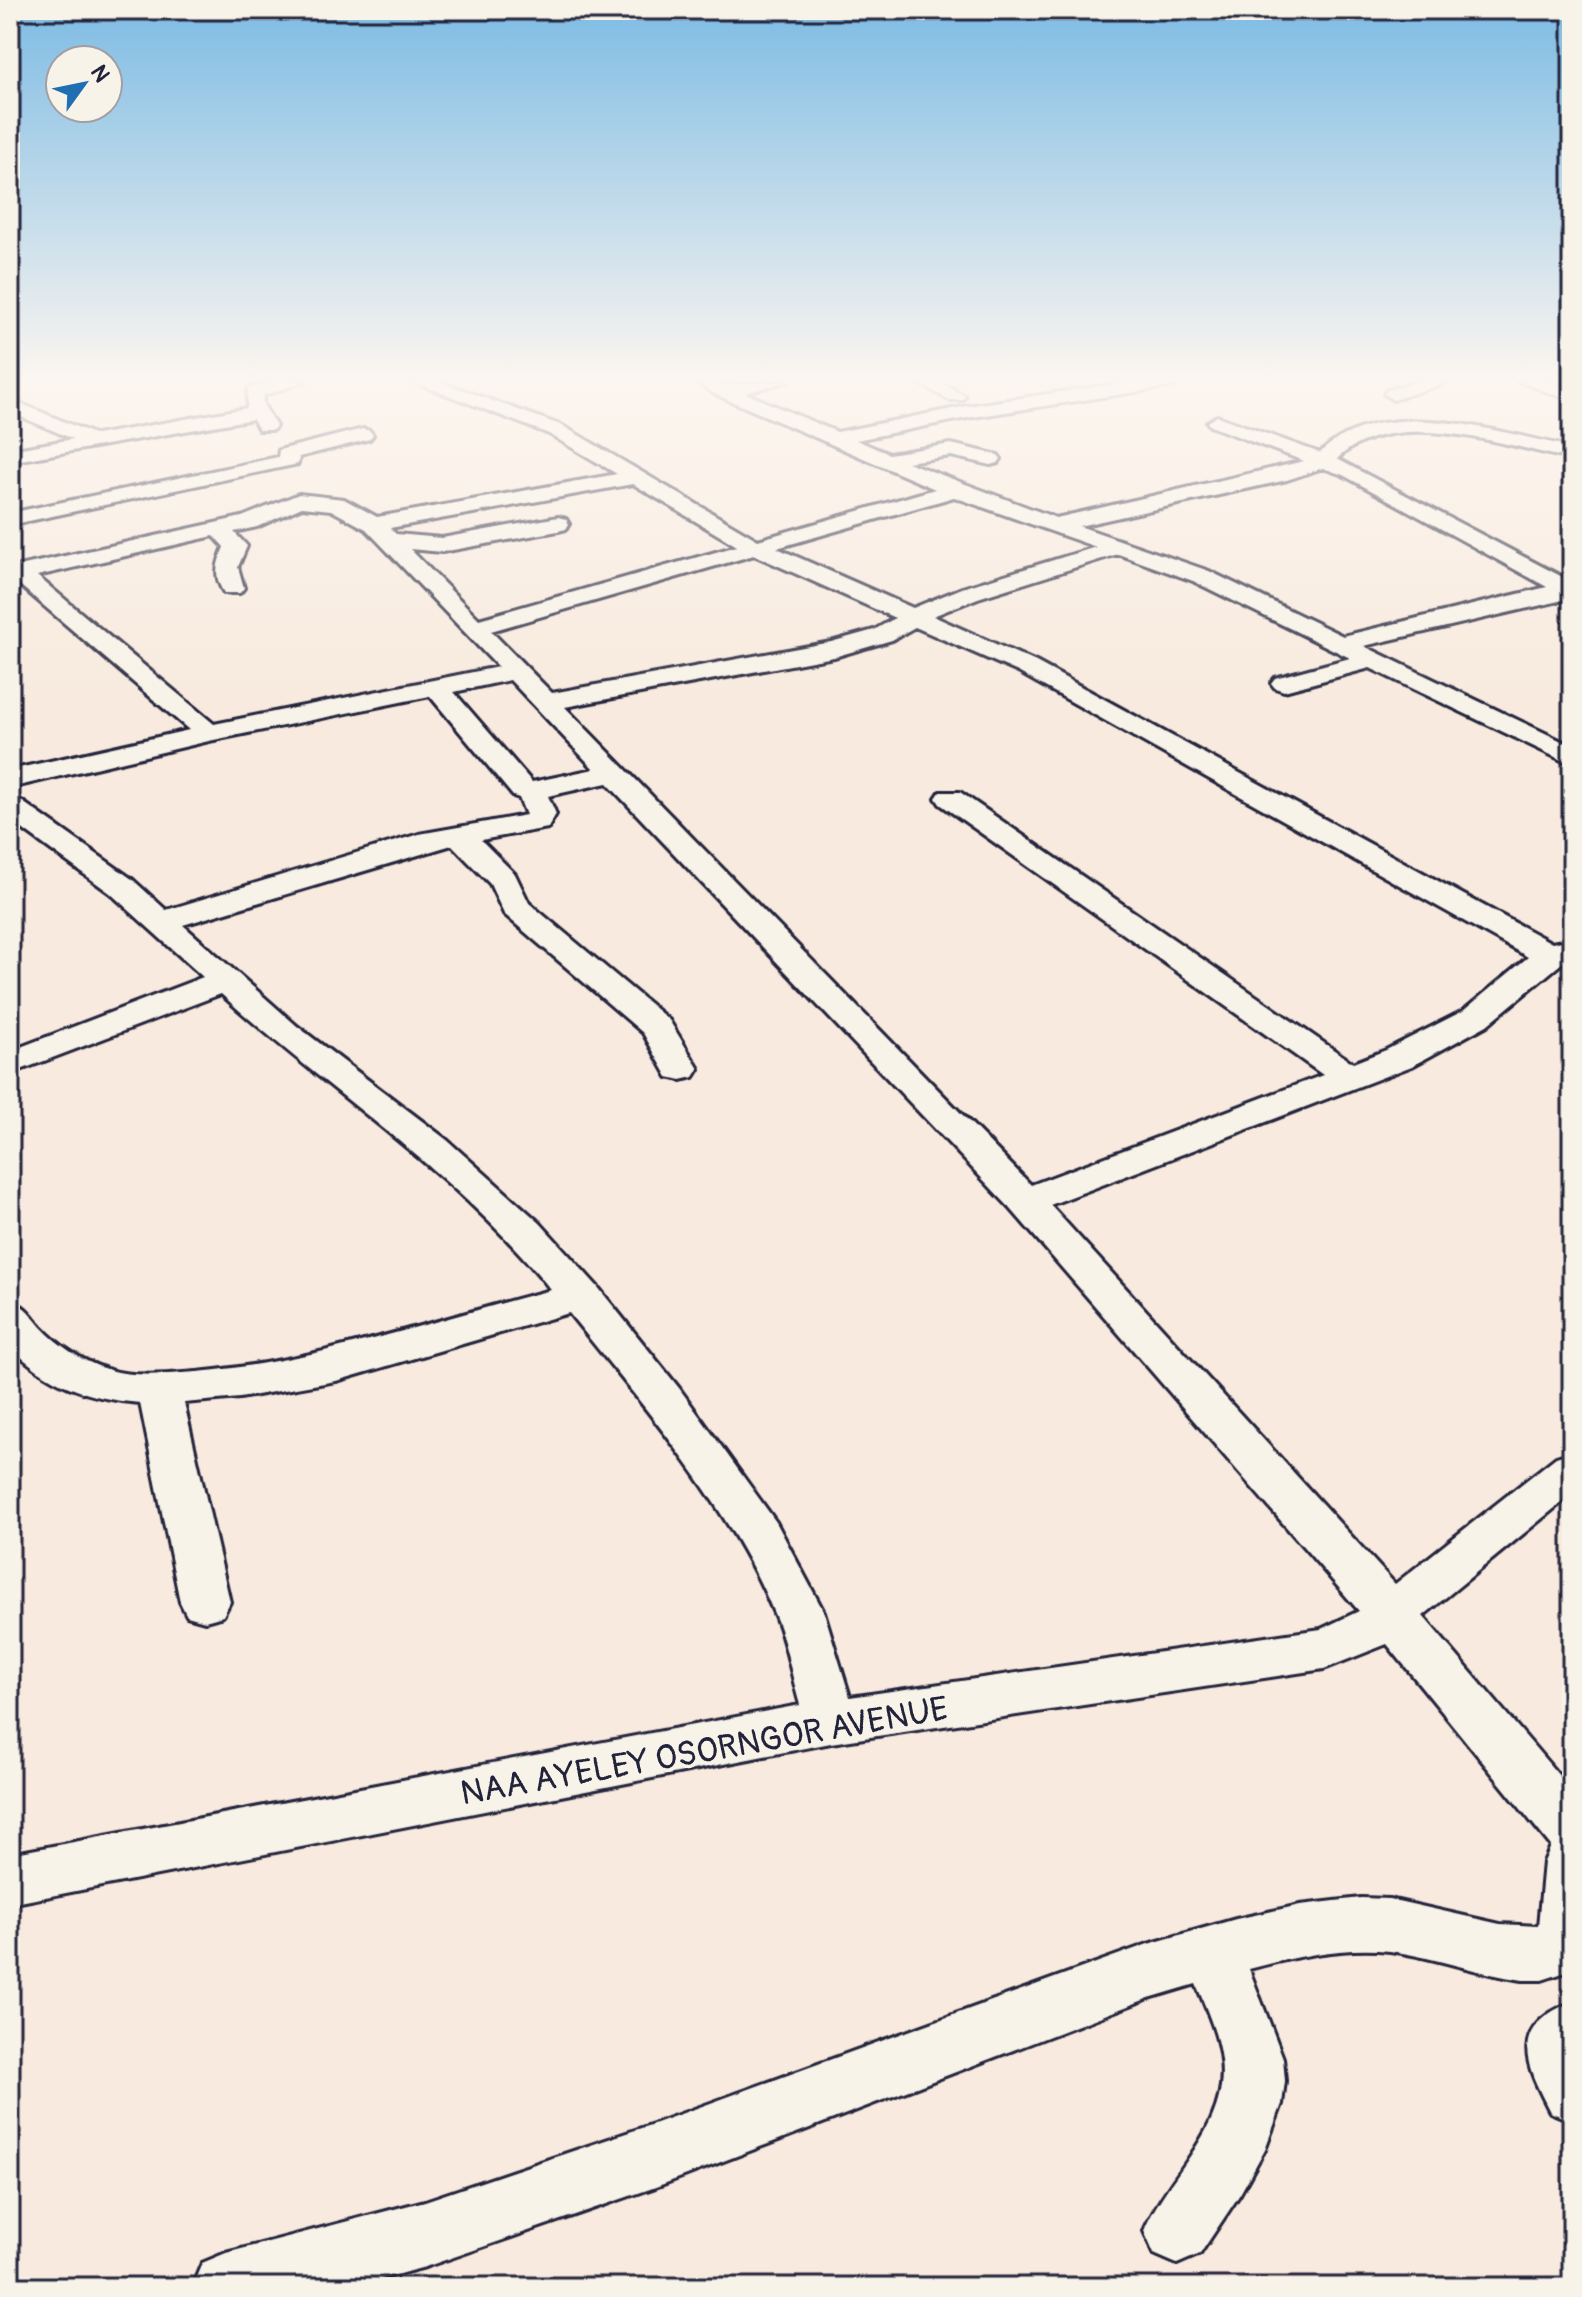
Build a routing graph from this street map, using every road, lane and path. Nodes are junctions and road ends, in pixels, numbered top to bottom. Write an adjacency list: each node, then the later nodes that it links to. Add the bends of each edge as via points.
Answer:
1 (148, 488): 10 (street)
2 (300, 488): 9 (street)
3 (585, 488): 13 (street)
4 (656, 488): 16 (street)
5 (951, 488): 8 (street)
6 (1222, 488): 12 (street)
7 (1382, 488): 19 (street)
8 (955, 490): 12 (street); 16 (street)
9 (299, 500): 13 (street, via 336,504); 14 (street)
10 (10, 519)
11 (558, 524): 13 (street, via 442,545)
12 (1058, 524): 15 (street)
13 (382, 532): 21 (street)
14 (226, 536): 17 (street); 18 (street, via 236,546 227,567)
15 (1122, 546): 20 (street, via 970,593); 22 (street, via 1201,576)
16 (755, 547): 20 (street); 21 (street)
17 (22, 578): 28 (street)
18 (232, 588)
19 (1570, 590): 22 (street)
20 (918, 618): 27 (street, via 834,649); 37 (street, via 1027,667)
21 (475, 628): 24 (street)
22 (1340, 644): 23 (street)
23 (1372, 660): 25 (street); 29 (street)
24 (518, 671): 26 (street); 27 (street)
25 (1284, 683)
26 (436, 687): 28 (street); 32 (street, via 516,786)
27 (548, 702): 30 (street)
28 (209, 733): 31 (street)
29 (1572, 757)
30 (616, 773): 32 (street); 42 (street)
31 (10, 779)
32 (531, 791): 35 (street, via 541,814 538,822)
33 (950, 798): 41 (street)
34 (10, 807): 36 (street)
35 (458, 834): 36 (street); 40 (street, via 504,881 525,917 657,1027)
36 (162, 921): 38 (street)
37 (1561, 951): 41 (street, via 1475,1018)
38 (226, 980): 39 (street); 43 (street, via 285,1033 434,1148 526,1232)
39 (10, 1063)
40 (681, 1069)
41 (1350, 1077): 42 (street)
42 (1025, 1201): 48 (street)
43 (582, 1296): 45 (street, via 336,1366); 49 (street, via 759,1535 799,1612)
44 (16, 1333): 45 (street, via 65,1369 103,1385)
45 (159, 1390): 47 (street)
46 (1572, 1469): 48 (street, NAA AYELEY OSORNGOR AVENUE)
47 (205, 1602)
48 (1392, 1614): 49 (street, NAA AYELEY OSORNGOR AVENUE, via 1362,1635 1324,1649); 50 (street)
49 (831, 1721): 52 (street, NAA AYELEY OSORNGOR AVENUE)
50 (1572, 1831)
51 (1572, 1862): 53 (street, via 1566,1937 1560,1948 1545,1955 1360,1924 1323,1927)
52 (10, 1879)
53 (1213, 1953): 56 (street, via 1253,2060 1252,2098 1239,2133); 57 (street, via 1148,1971 653,2156 425,2234)
54 (1572, 2031): 55 (street, via 1557,2047 1557,2062)
55 (1572, 2091)
56 (1177, 2231)
57 (226, 2287)

